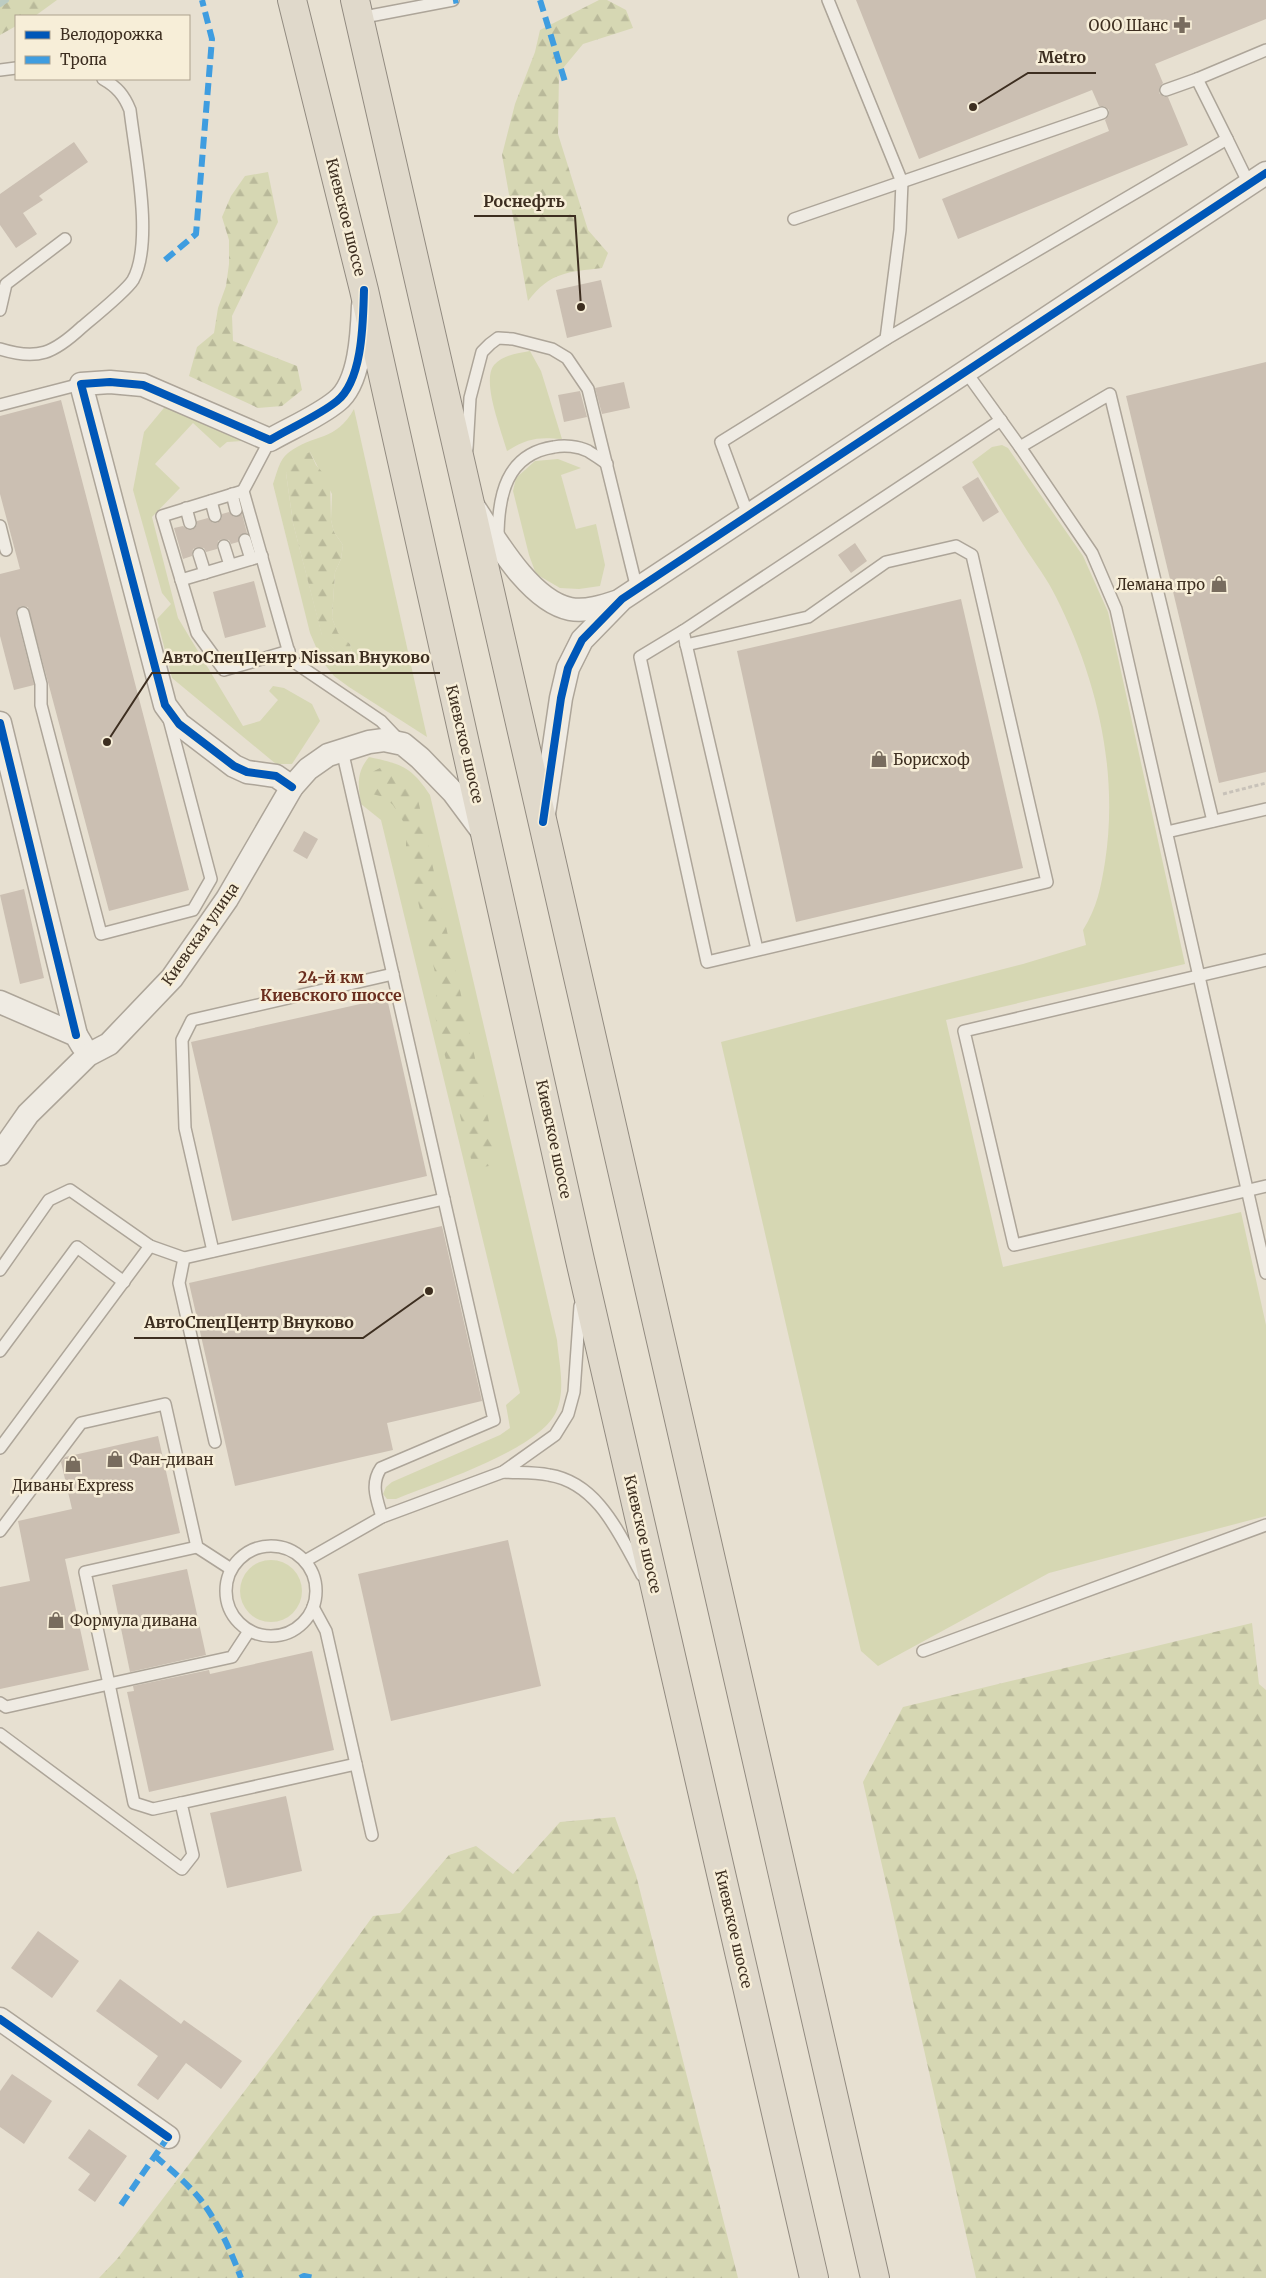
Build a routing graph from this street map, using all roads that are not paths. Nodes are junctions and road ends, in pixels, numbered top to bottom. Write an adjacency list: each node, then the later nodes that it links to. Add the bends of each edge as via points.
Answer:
1 (292, 0): 18 (highway, Киевское шоссе)
2 (453, 0): 4 (lane)
3 (828, 0): 14 (lane)
4 (357, 9): 29 (highway)
5 (1266, 50): 8 (lane)
6 (15, 68): 7 (lane)
7 (0, 70)
8 (1197, 79): 10 (lane); 12 (lane)
9 (105, 80): 21 (lane, via 117,87 130,110 144,234 140,262 132,282 63,345 46,353 27,354)
10 (1166, 90)
11 (1102, 113): 14 (lane)
12 (1227, 139): 13 (lane); 20 (lane)
13 (1258, 178): 22 (street)
14 (902, 182): 15 (lane); 20 (lane, via 900,230)
15 (794, 219)
16 (66, 239): 17 (lane)
17 (3, 279): 19 (lane)
18 (364, 290): 26 (street, via 356,368 346,390 338,401); 62 (highway, Киевское шоссе)
19 (0, 310)
20 (886, 339): 34 (lane, via 721,442)
21 (0, 349)
22 (966, 372): 25 (lane); 34 (street)
23 (81, 384): 24 (lane); 26 (street, via 143,385); 53 (street)
24 (0, 405)
25 (1001, 420): 27 (lane); 50 (lane)
26 (270, 440): 30 (lane)
27 (1020, 447): 59 (lane, via 1110,394); 61 (lane, via 1092,553 1116,609)
28 (607, 464): 29 (lane, via 588,389 566,358 544,347 498,338 482,352 470,398); 43 (lane, via 586,450 562,445 538,449 520,461 506,483 499,517); 47 (lane)
29 (467, 491): 43 (street); 49 (highway)
30 (238, 493): 31 (lane); 33 (lane); 42 (lane)
31 (211, 501): 32 (lane); 35 (lane)
32 (186, 508): 36 (lane); 46 (lane, via 162,516)
33 (236, 510)
34 (748, 515): 47 (street)
35 (215, 516)
36 (190, 523)
37 (0, 526): 40 (lane)
38 (246, 540): 42 (lane)
39 (224, 546): 44 (lane)
40 (6, 550)
41 (200, 554): 45 (lane)
42 (256, 557): 44 (lane); 52 (lane)
43 (497, 559): 47 (street, via 560,606 580,610 605,606); 49 (lane)
44 (230, 565): 45 (lane)
45 (205, 573): 46 (lane)
46 (181, 580): 52 (lane, via 196,633 224,670)
47 (630, 594): 60 (street, via 582,640 568,668)
48 (23, 613): 53 (lane, via 41,684 41,705 101,934 193,910 211,879)
49 (496, 620): 60 (highway)
50 (683, 632): 51 (lane); 63 (lane, via 640,657 707,962)
51 (686, 645): 63 (lane); 63 (lane, via 808,617 886,562 956,546 972,555 1048,882)
52 (289, 651): 55 (lane, via 291,660 381,721)
53 (166, 705): 57 (street, via 179,724 234,766 247,772 276,776)
54 (0, 723): 68 (street)
55 (403, 744): 56 (street, Киевская улица, via 384,740); 62 (street, via 453,792)
56 (342, 750): 57 (street, Киевская улица, via 308,769); 65 (lane)
57 (292, 787): 69 (street, Киевская улица, via 227,899 172,978 108,1044)
58 (1266, 809): 59 (lane)
59 (1213, 821): 61 (lane)
60 (543, 822): 104 (highway)
61 (1166, 832): 66 (lane)
62 (487, 838): 77 (highway, Киевское шоссе)
63 (757, 949)
64 (1266, 960): 66 (lane)
65 (393, 974): 73 (lane); 75 (lane, via 192,1020 182,1040 185,1128)
66 (1199, 976): 72 (lane); 72 (lane, via 964,1031 1014,1245)
67 (0, 1002): 68 (street)
68 (76, 1035): 69 (street)
69 (88, 1055): 70 (street, Киевская улица, via 28,1114)
70 (0, 1154)
71 (1266, 1186): 72 (lane)
72 (1247, 1191): 79 (lane)
73 (444, 1199): 75 (lane); 85 (lane, via 494,1420 381,1468 375,1477 375,1496)
74 (150, 1246): 76 (lane); 78 (lane, via 70,1190 49,1200); 80 (lane)
75 (213, 1251): 76 (lane)
76 (184, 1258): 82 (lane, via 179,1283)
77 (580, 1260): 84 (lane, via 577,1372 571,1407 555,1435); 91 (highway, Киевское шоссе)
78 (0, 1270)
79 (1266, 1273)
80 (124, 1282): 81 (lane, via 77,1247); 83 (lane)
81 (0, 1351)
82 (215, 1442)
83 (0, 1448)
84 (503, 1472): 85 (lane); 91 (lane, via 549,1475 570,1482 593,1498 608,1516)
85 (382, 1517): 89 (lane)
86 (1266, 1526): 94 (lane)
87 (0, 1531): 88 (lane, via 81,1423 164,1404)
88 (197, 1547): 90 (lane); 95 (lane, via 85,1572)
89 (305, 1561): 90 (lane, via 292,1550 269,1545 247,1552); 92 (lane, via 314,1577)
90 (231, 1569): 93 (lane, via 226,1580 227,1604)
91 (659, 1603): 103 (highway, Киевское шоссе)
92 (313, 1607): 93 (lane, via 304,1622 284,1634 260,1635); 98 (lane, via 326,1631)
93 (249, 1631): 95 (lane, via 232,1658)
94 (923, 1650)
95 (109, 1684): 96 (lane, via 6,1707); 99 (lane, via 134,1803 153,1809)
96 (0, 1703)
97 (0, 1734): 99 (lane, via 182,1869 193,1856)
98 (356, 1764): 99 (lane); 100 (lane)
99 (181, 1804)
100 (372, 1835)
101 (0, 2019): 102 (street)
102 (168, 2137)
103 (814, 2278)
104 (875, 2278)

